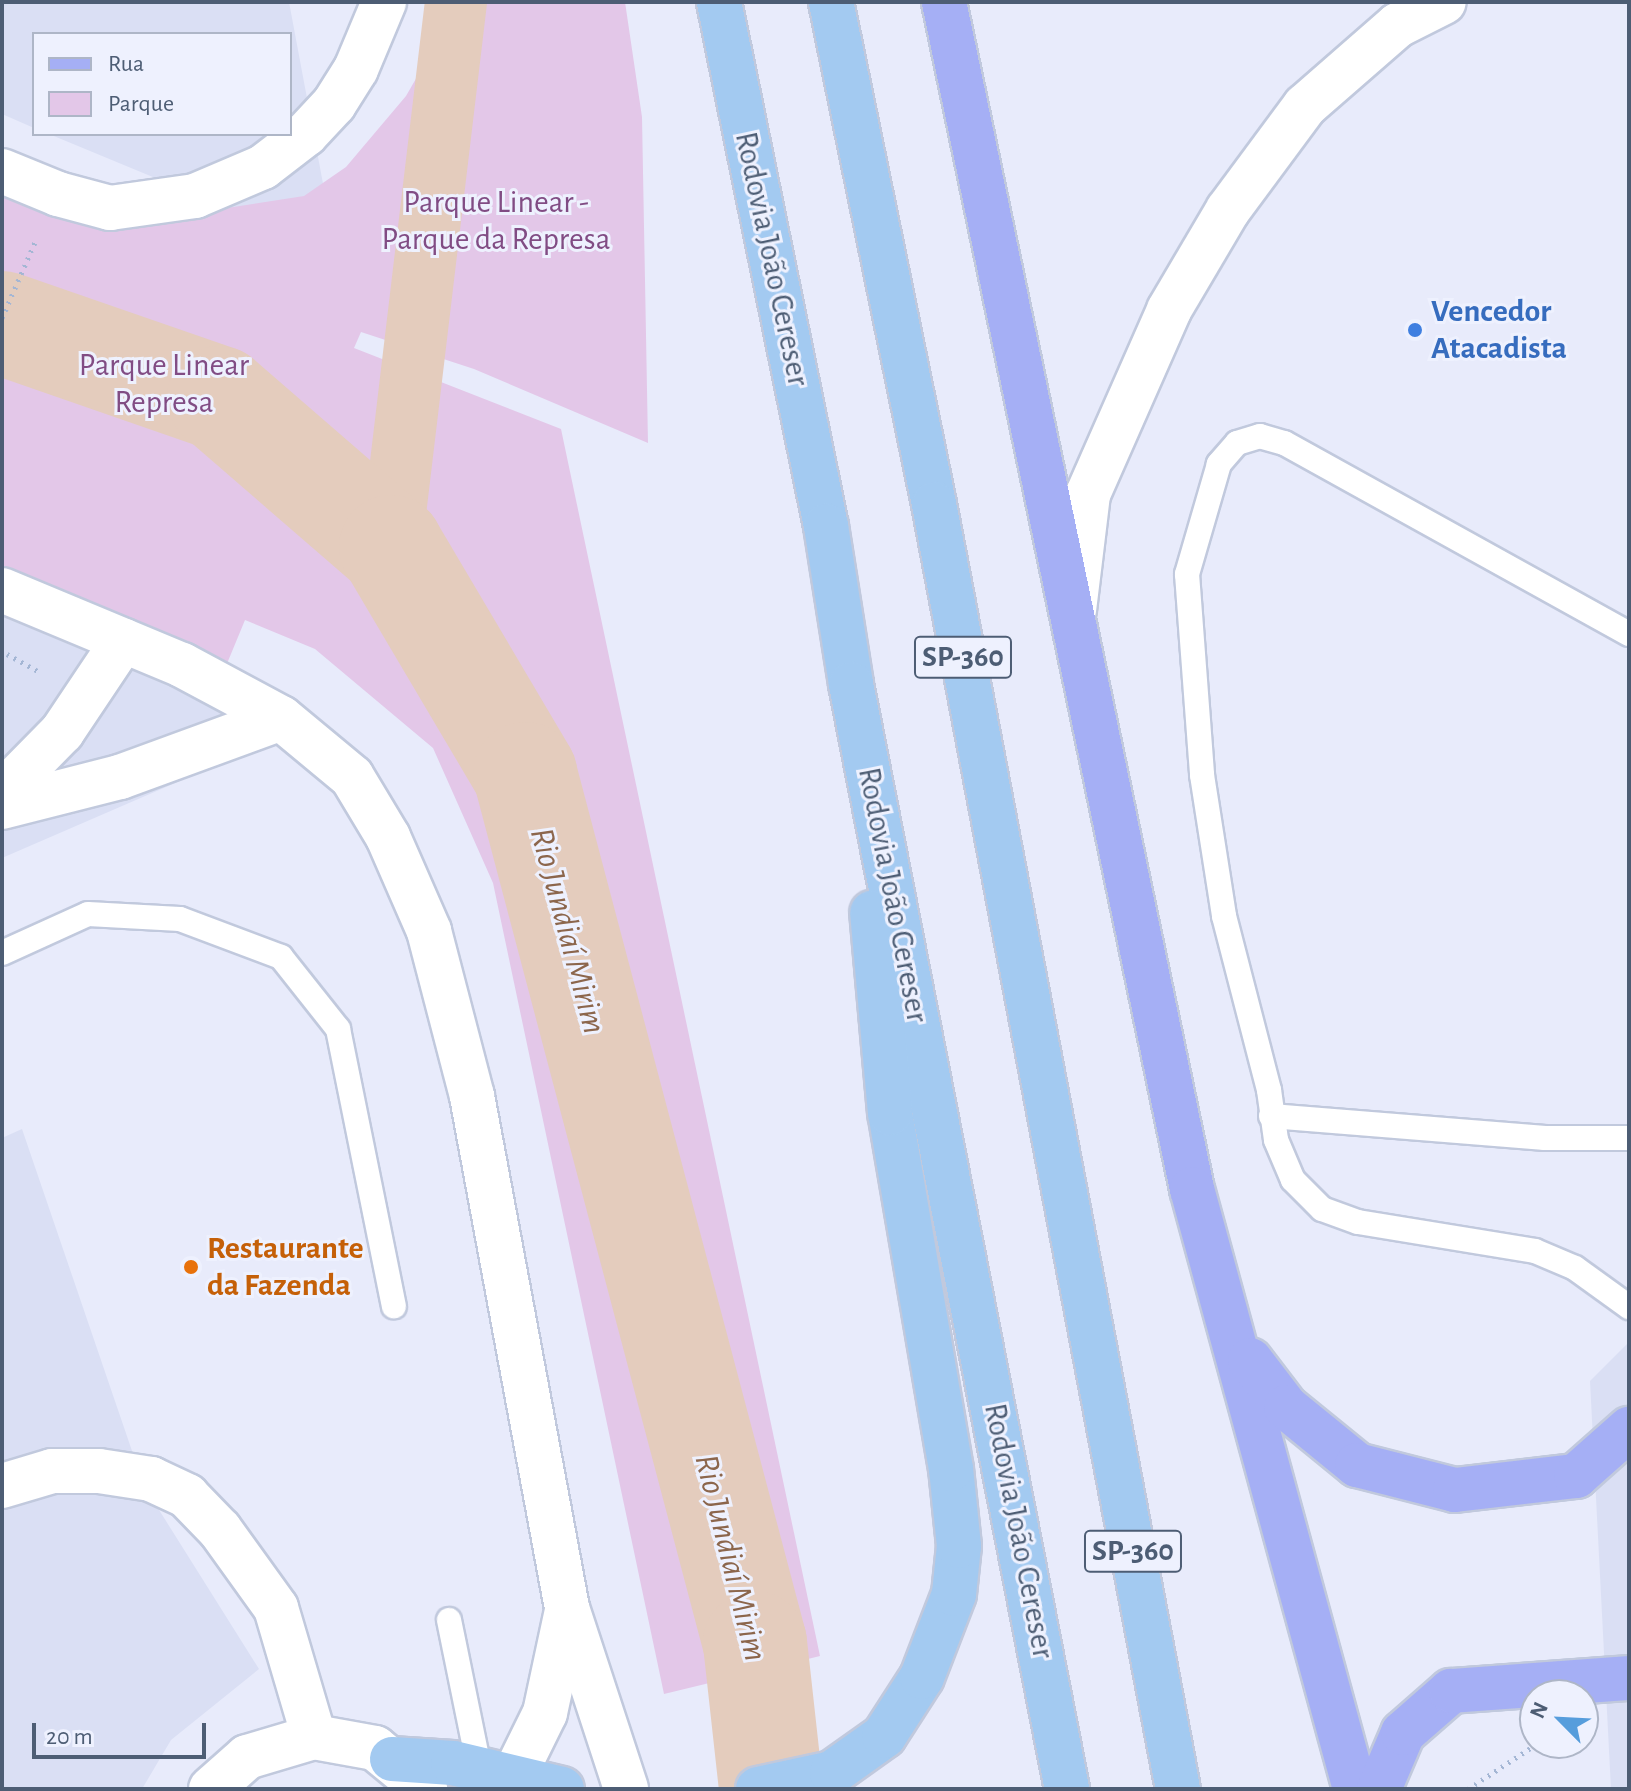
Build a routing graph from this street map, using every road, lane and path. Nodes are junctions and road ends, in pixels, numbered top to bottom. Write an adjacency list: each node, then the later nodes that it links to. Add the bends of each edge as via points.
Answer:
1 (384, 2): 6 (street, via 356,69 306,134 263,167 195,196 110,208)
2 (719, 2): 13 (highway, Rodovia João Cereser, via 826,526)
3 (831, 2): 38 (highway, SP-360, via 934,504)
4 (944, 2): 10 (main road)
5 (1444, 2): 10 (street, via 1398,25 1305,106 1228,210 1169,310 1088,494)
6 (2, 171)
7 (42, 226): 8 (path)
8 (2, 318)
9 (2, 590): 12 (street)
10 (1073, 622): 22 (main road, via 1192,1189)
11 (1629, 634): 18 (lane, via 1284,443 1260,436 1237,443 1219,464 1187,574 1202,775 1224,916)
12 (123, 641): 14 (street, via 182,665); 15 (street, via 62,732)
13 (851, 684): 36 (highway, via 890,1113 959,1546 954,1594 922,1677 884,1736 832,1773); 37 (highway, Rodovia João Cereser)
14 (281, 718): 16 (street, via 120,777); 25 (street, via 352,777 388,837 429,931 472,1096)
15 (2, 793)
16 (2, 807)
17 (2, 953): 20 (lane, via 88,914 180,919 281,957 338,1029)
18 (1271, 1116): 19 (lane, via 1574,1139); 21 (lane, via 1293,1180 1322,1209 1358,1222 1535,1251 1575,1268)
19 (1629, 1138)
20 (394, 1306)
21 (1629, 1307)
22 (1235, 1340): 23 (main road, via 1286,1407 1357,1465 1455,1490 1576,1476); 39 (main road)
23 (1629, 1429)
24 (2, 1486): 28 (street, via 52,1471 99,1471 151,1479 187,1496 220,1530 276,1608)
25 (567, 1608): 31 (street, via 545,1713); 35 (street)
26 (449, 1620): 31 (lane)
27 (1629, 1678): 40 (main road, via 1451,1691 1403,1733)
28 (314, 1737): 30 (street, via 375,1748); 32 (street, via 247,1757)
29 (1519, 1755): 41 (path)
30 (392, 1759): 31 (highway); 33 (street)
31 (496, 1773): 34 (highway)
32 (211, 1789)
33 (425, 1789)
34 (562, 1789)
35 (626, 1789)
36 (758, 1789)
37 (1067, 1789)
38 (1178, 1789)
39 (1355, 1789)
40 (1379, 1789)
41 (1468, 1789)

